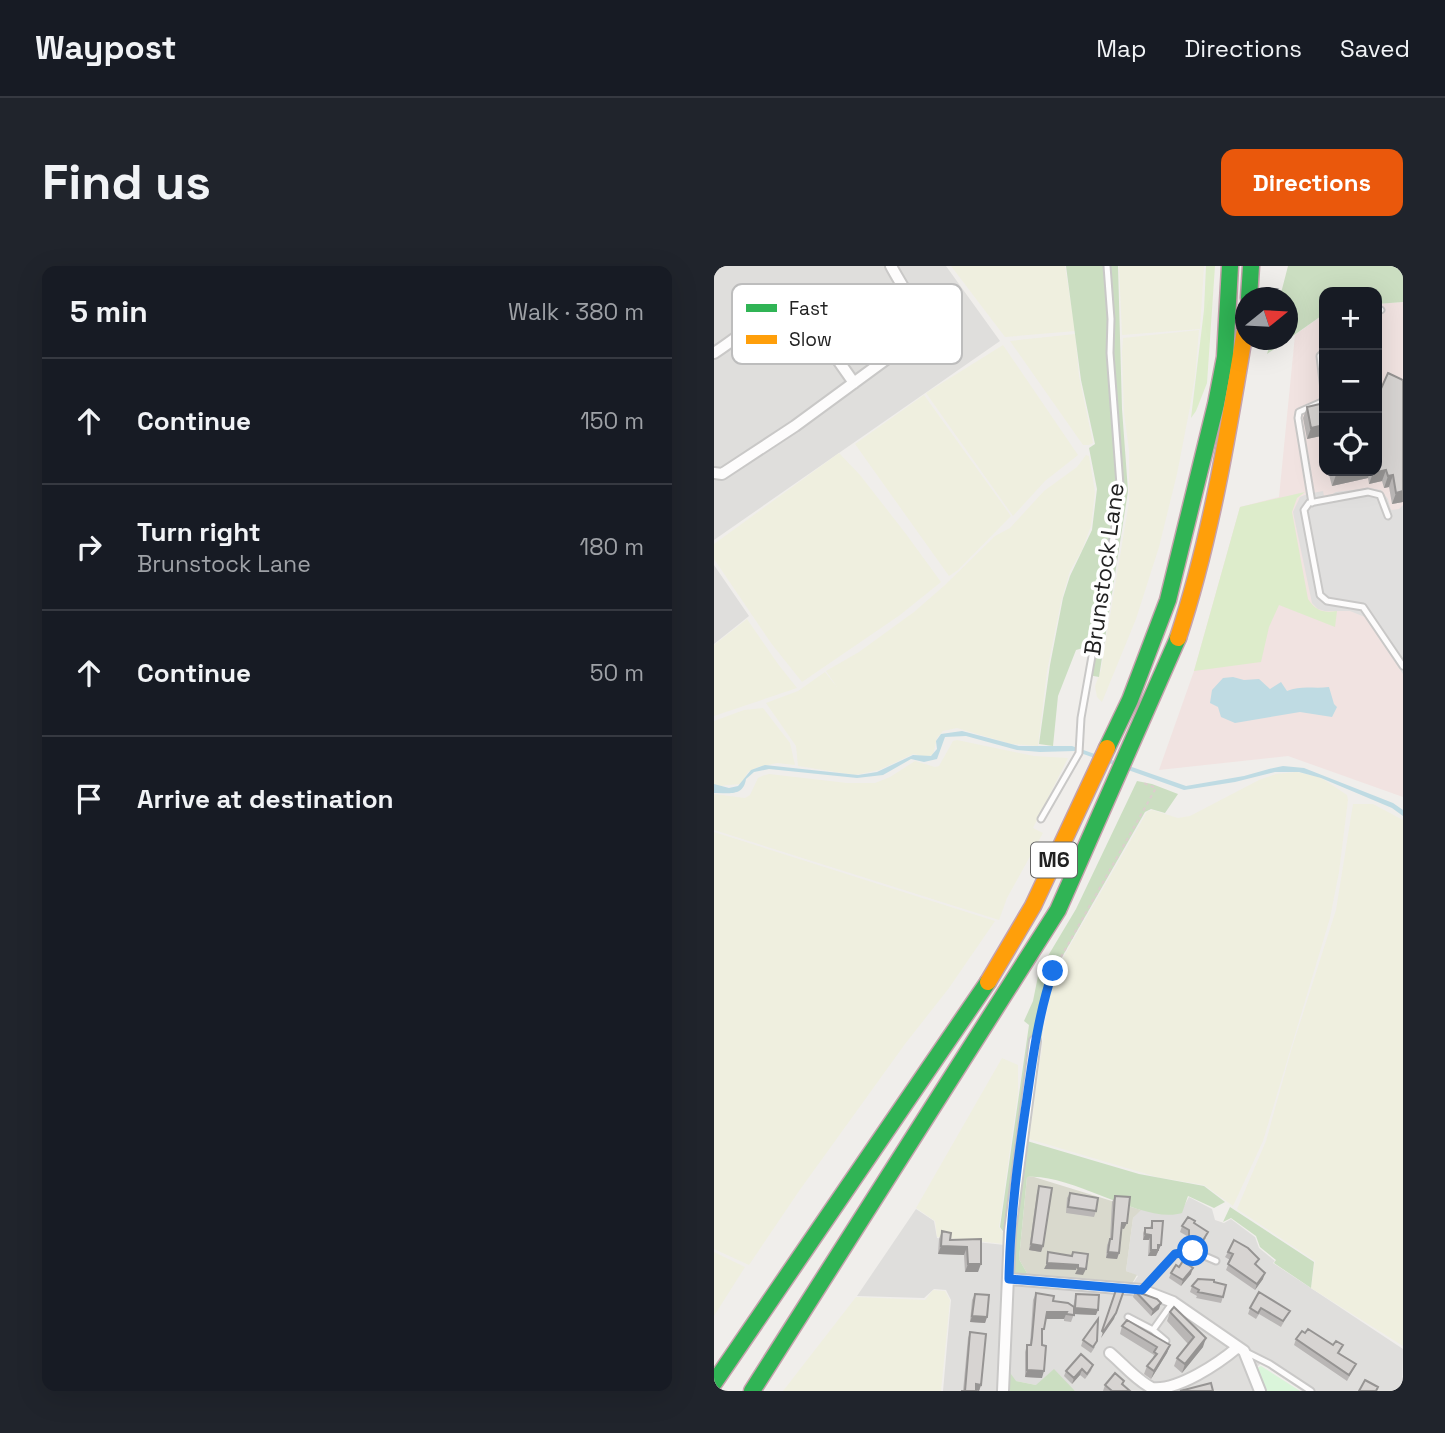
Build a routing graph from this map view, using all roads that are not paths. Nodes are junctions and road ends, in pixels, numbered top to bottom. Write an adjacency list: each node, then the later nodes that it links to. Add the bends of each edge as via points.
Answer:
1 (891, 266): 5 (street)
2 (1107, 266): 18 (lane, Brunstock Lane, via 1120,485 1079,753)
3 (1230, 266): 29 (highway, M6, via 1225,357 1216,404 1168,600 1130,700 1033,906 997,969)
4 (1251, 266): 6 (highway)
5 (901, 284)
6 (1250, 287)
7 (732, 341): 9 (street)
8 (1242, 350): 30 (highway, M6, via 1228,434 1191,598 1175,647 1058,910)
9 (714, 353)
10 (841, 364): 12 (street)
11 (880, 364): 12 (street)
12 (854, 383): 14 (street, via 722,474)
13 (1319, 403): 15 (lane, via 1299,412)
14 (714, 473)
15 (1312, 503): 16 (lane, via 1368,492 1380,495); 17 (lane, via 1304,510 1320,595 1327,601 1363,607)
16 (1388, 516)
17 (1403, 666)
18 (1041, 819)
19 (1035, 1041): 21 (street, via 1010,1231)
20 (1216, 1261): 22 (lane, via 1193,1251 1175,1254)
21 (1009, 1279): 22 (street); 31 (street)
22 (1142, 1290): 23 (street)
23 (1173, 1302): 25 (lane); 27 (street)
24 (1128, 1317): 25 (lane)
25 (1153, 1330): 26 (lane)
26 (1167, 1341)
27 (1241, 1349): 28 (street, via 1200,1378 1172,1390 1154,1390); 32 (street); 33 (lane)
28 (1110, 1353)
29 (714, 1383)
30 (751, 1391)
31 (1003, 1391)
32 (1260, 1391)
33 (1311, 1391)

